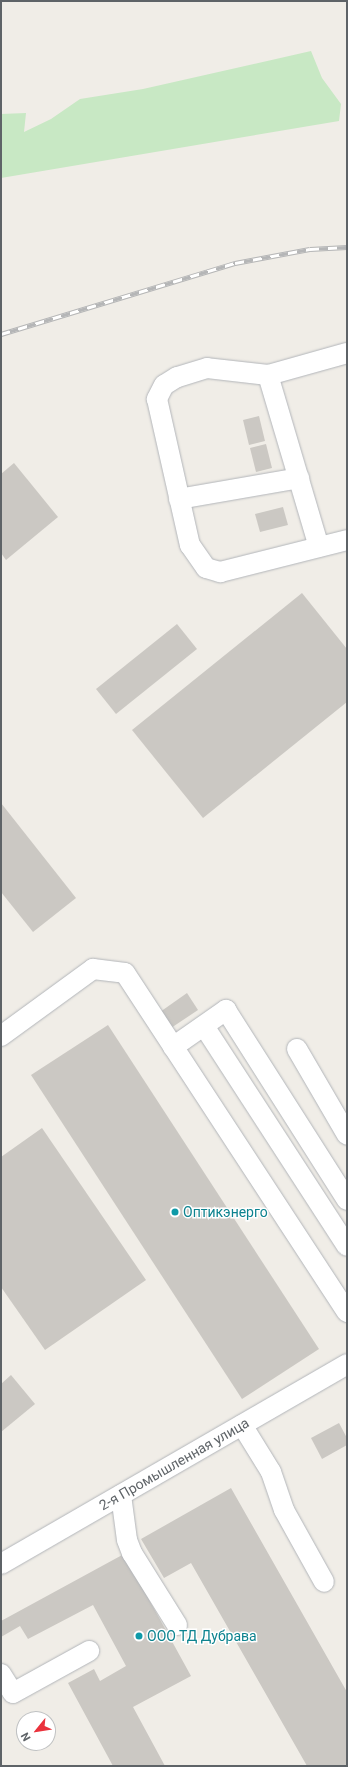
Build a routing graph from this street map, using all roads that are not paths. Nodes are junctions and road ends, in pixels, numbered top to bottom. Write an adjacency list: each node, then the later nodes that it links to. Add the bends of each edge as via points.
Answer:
1 (347, 353): 2 (street)
2 (268, 375): 3 (street); 4 (street, via 207,368 177,377 164,385 157,399)
3 (299, 478): 4 (street); 6 (street)
4 (179, 499): 6 (street, via 190,545 206,568 220,572)
5 (347, 540): 6 (street)
6 (319, 547)
7 (204, 1026): 9 (street); 12 (street, via 226,1010); 13 (street)
8 (1, 1036): 9 (street, via 93,969 125,973)
9 (173, 1047): 14 (street)
10 (297, 1049): 11 (street)
11 (347, 1135)
12 (347, 1200)
13 (347, 1246)
14 (347, 1312)
15 (344, 1373): 16 (street, 2-я Промышленная улица)
16 (242, 1425): 17 (street, 2-я Промышленная улица); 19 (street, via 271,1472 284,1510)
17 (121, 1495): 18 (street, 2-я Промышленная улица); 20 (street, via 127,1540 132,1553)
18 (1, 1564)
19 (324, 1582)
20 (177, 1625)
21 (88, 1651): 22 (street, via 13,1693)
22 (1, 1674)

